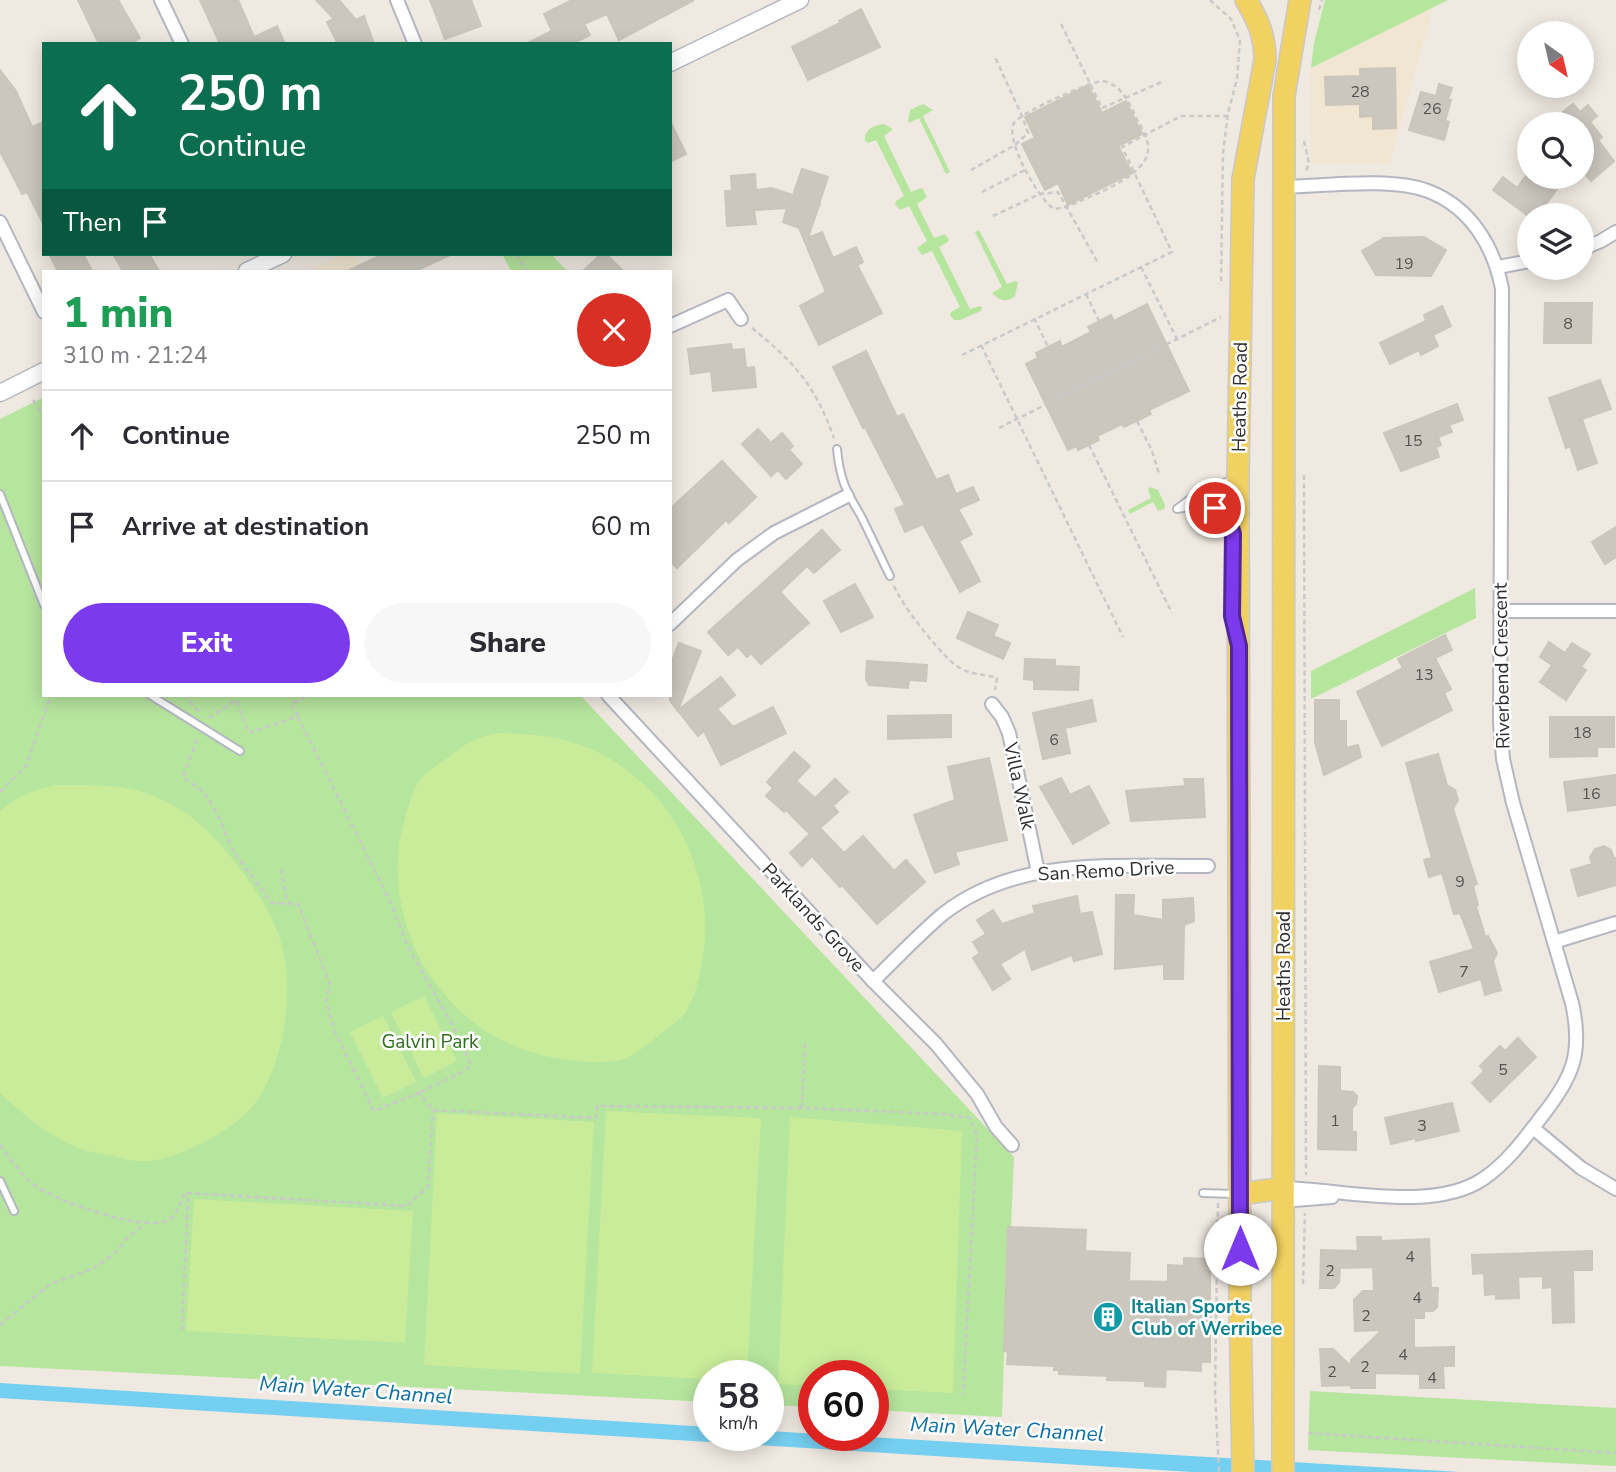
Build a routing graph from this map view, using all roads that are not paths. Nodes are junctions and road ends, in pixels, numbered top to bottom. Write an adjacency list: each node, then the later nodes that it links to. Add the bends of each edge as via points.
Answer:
1 (161, 0): 6 (street)
2 (397, 0): 7 (street)
3 (800, 0): 8 (street)
4 (1246, 0): 23 (main road, Heaths Road, via 1259,23 1265,60 1243,179)
5 (1300, 0): 9 (main road, Heaths Road, via 1284,96)
6 (181, 42)
7 (414, 42)
8 (672, 62)
9 (1284, 187): 15 (street, Riverbend Crescent, via 1396,185 1428,191 1476,226); 47 (main road, Heaths Road)
10 (0, 222): 17 (street)
11 (1616, 232): 12 (street)
12 (1594, 244)
13 (279, 256): 16 (street)
14 (1517, 263): 15 (street)
15 (1498, 267): 28 (street, Riverbend Crescent, via 1502,289)
16 (249, 270)
17 (42, 308)
18 (741, 319): 19 (street, via 728,300)
19 (672, 325)
20 (42, 372): 21 (street)
21 (0, 393)
22 (837, 449): 25 (lane)
23 (1238, 476): 31 (main road, Heaths Road); 31 (lane, via 1177,509 1206,505 1218,509 1229,521 1233,534 1232,616)
24 (0, 494): 27 (lane)
25 (847, 496): 26 (lane); 30 (street, via 774,533 737,560)
26 (890, 576)
27 (42, 599)
28 (1500, 611): 29 (street); 39 (street, Riverbend Crescent, via 1503,759)
29 (1616, 611)
30 (672, 622)
31 (1239, 646): 46 (main road, Heaths Road)
32 (153, 697): 35 (lane)
33 (610, 697): 40 (street, Parklands Grove)
34 (992, 704): 37 (street, Villa Walk, via 1009,733)
35 (240, 751)
36 (1208, 866): 37 (street, San Remo Drive)
37 (1038, 872): 40 (street, San Remo Drive, via 991,887 944,914)
38 (1616, 923): 39 (street)
39 (1554, 942): 41 (street, Riverbend Crescent, via 1572,1003 1577,1045 1564,1087)
40 (873, 981): 42 (street, Parklands Grove, via 936,1044)
41 (1534, 1128): 44 (street, via 1581,1168); 47 (street, Riverbend Crescent, via 1502,1164 1467,1188 1435,1195)
42 (1012, 1145)
43 (0, 1181): 48 (lane)
44 (1616, 1189)
45 (1203, 1193): 46 (lane)
46 (1241, 1194): 47 (main road); 49 (main road, Heaths Road)
47 (1283, 1194): 50 (main road, Heaths Road)
48 (14, 1211)
49 (1243, 1472)
50 (1283, 1472)

